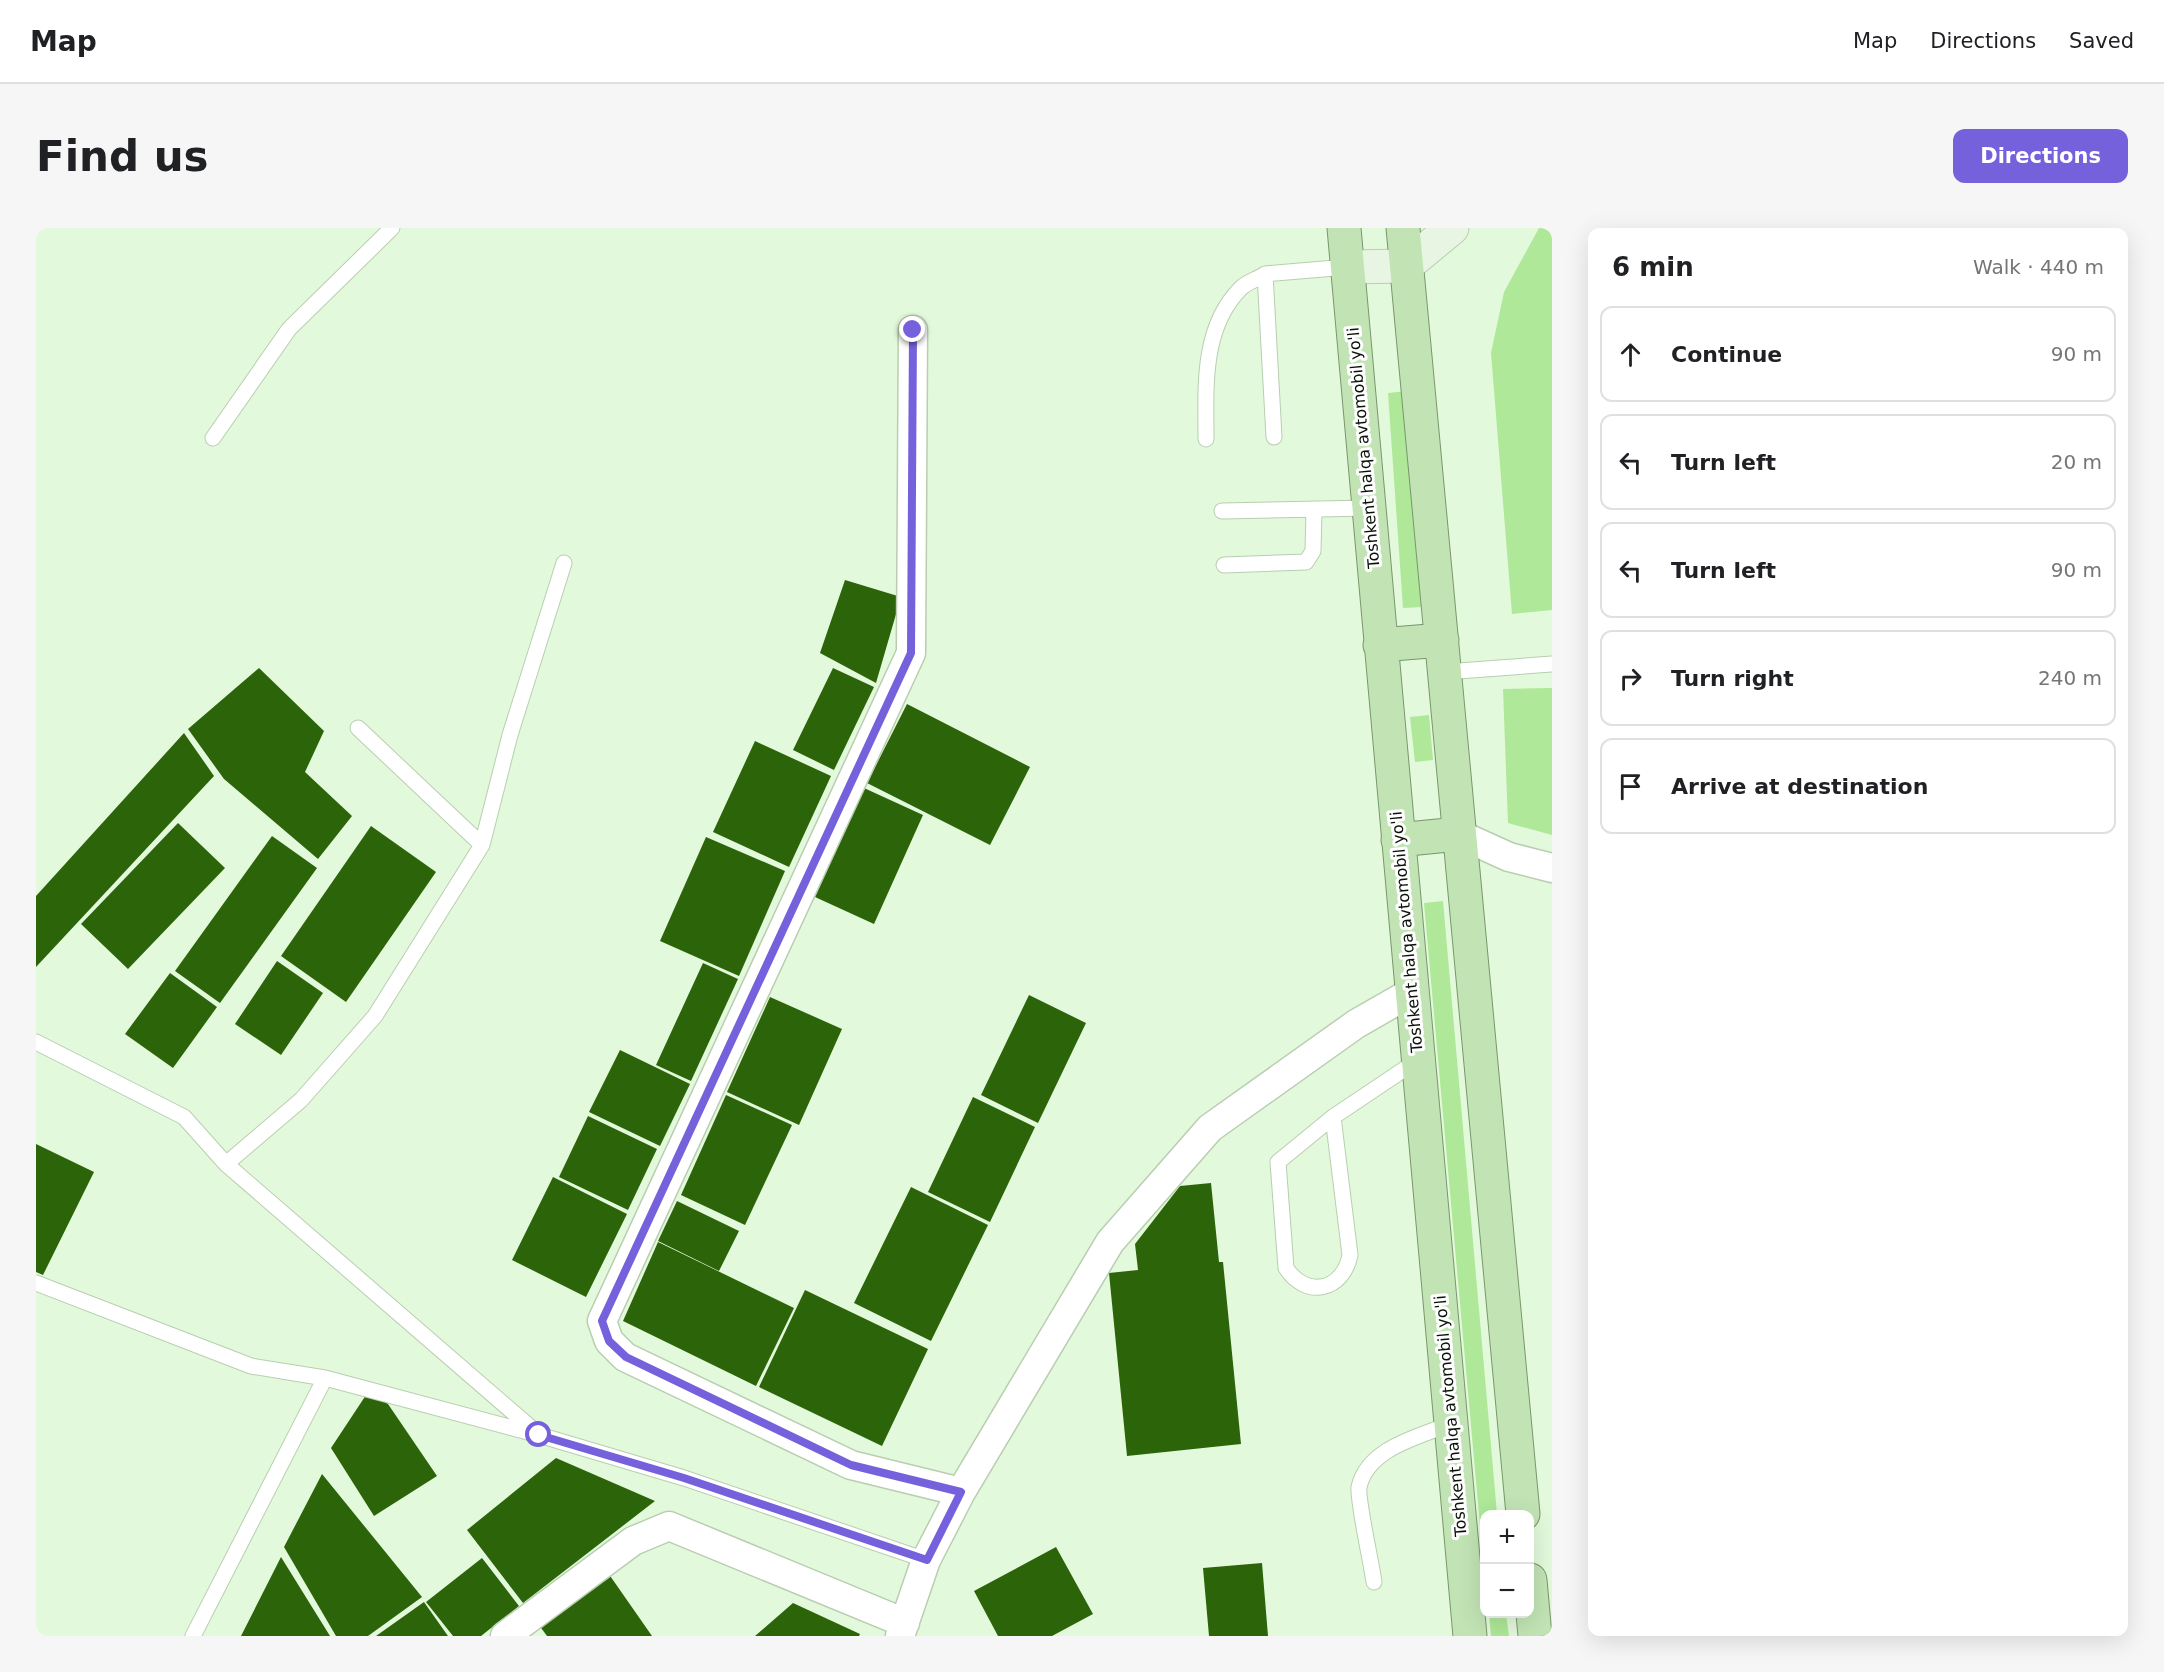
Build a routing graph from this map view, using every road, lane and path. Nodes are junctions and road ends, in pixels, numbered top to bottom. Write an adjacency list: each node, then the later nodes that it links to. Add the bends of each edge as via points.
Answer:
1 (392, 228): 10 (lane, via 289,329)
2 (1344, 228): 6 (highway, Toshkent halqa avtomobil yo'li)
3 (1403, 228): 5 (highway)
4 (1452, 228): 5 (main road)
5 (1406, 266): 6 (main road); 18 (highway)
6 (1347, 267): 7 (lane); 12 (highway, Toshkent halqa avtomobil yo'li)
7 (1265, 274): 9 (lane); 11 (lane, via 1242,287 1223,312 1206,361)
8 (913, 330): 34 (street, via 911,653 602,1321 609,1341 626,1357 851,1465)
9 (1274, 437)
10 (213, 438)
11 (1206, 439)
12 (1368, 508): 13 (lane); 17 (highway, Toshkent halqa avtomobil yo'li)
13 (1314, 509): 14 (lane); 16 (lane, via 1313,551 1306,562)
14 (1222, 512)
15 (564, 563): 23 (lane, via 510,735)
16 (1224, 565)
17 (1380, 645): 18 (highway); 22 (highway, Toshkent halqa avtomobil yo'li)
18 (1444, 656): 19 (lane); 21 (highway)
19 (1552, 664)
20 (358, 728): 23 (lane)
21 (1458, 834): 22 (highway); 24 (street, via 1509,857); 35 (highway)
22 (1398, 840): 25 (highway, Toshkent halqa avtomobil yo'li)
23 (482, 845): 29 (lane, via 375,1016 301,1100)
24 (1552, 868)
25 (1412, 992): 27 (highway, Toshkent halqa avtomobil yo'li); 34 (street, via 1356,1024 1210,1128 1110,1242)
26 (36, 1042): 29 (lane, via 184,1117)
27 (1418, 1060): 28 (lane); 32 (highway, Toshkent halqa avtomobil yo'li)
28 (1332, 1117): 28 (lane, via 1350,1255 1347,1269 1339,1279 1327,1286 1309,1287 1297,1282 1286,1268 1278,1161)
29 (226, 1164): 33 (lane)
30 (36, 1283): 31 (lane, via 251,1366)
31 (325, 1378): 33 (lane); 40 (lane)
32 (1450, 1424): 37 (lane, via 1392,1448 1370,1465 1359,1488); 42 (highway, Toshkent halqa avtomobil yo'li)
33 (539, 1435): 36 (lane, via 684,1478)
34 (961, 1492): 36 (street)
35 (1523, 1510)
36 (927, 1560): 39 (street)
37 (1374, 1582)
38 (1533, 1618): 43 (highway)
39 (902, 1629): 41 (street, via 669,1526 633,1541)
40 (192, 1636)
41 (505, 1636)
42 (1470, 1636)
43 (1535, 1636)

